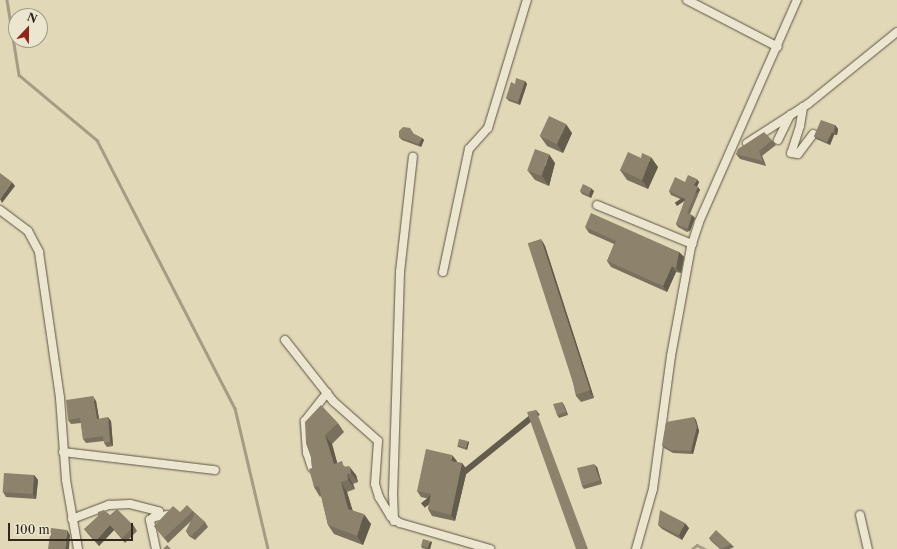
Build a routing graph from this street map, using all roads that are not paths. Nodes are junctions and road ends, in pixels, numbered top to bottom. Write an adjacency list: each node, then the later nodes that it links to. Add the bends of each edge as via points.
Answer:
1 (526, 0): 15 (street, via 488,128 469,149)
2 (687, 0): 5 (street)
3 (797, 0): 5 (street)
4 (897, 32): 6 (street)
5 (778, 47): 10 (street)
6 (803, 107): 7 (street); 8 (street, via 791,153 798,154)
7 (790, 115): 9 (street); 10 (street)
8 (813, 134)
9 (778, 140)
10 (728, 156): 14 (street)
11 (413, 157): 25 (street, via 400,272 392,495)
12 (597, 205): 14 (street)
13 (0, 210): 18 (street, via 28,231 39,252 60,398)
14 (692, 244): 29 (street, via 671,356 653,489)
15 (443, 272)
16 (285, 340): 17 (street)
17 (326, 393): 19 (street, via 306,421 307,452); 25 (street, via 378,441 375,484 378,497)
18 (63, 452): 20 (street); 24 (street)
19 (312, 468)
20 (215, 470)
21 (159, 511): 24 (street, via 130,504 109,505)
22 (168, 515): 27 (street, via 150,520)
23 (860, 515): 30 (street)
24 (72, 519): 26 (street)
25 (394, 521): 28 (street)
26 (78, 549)
27 (156, 549)
28 (490, 549)
29 (636, 549)
30 (868, 549)

